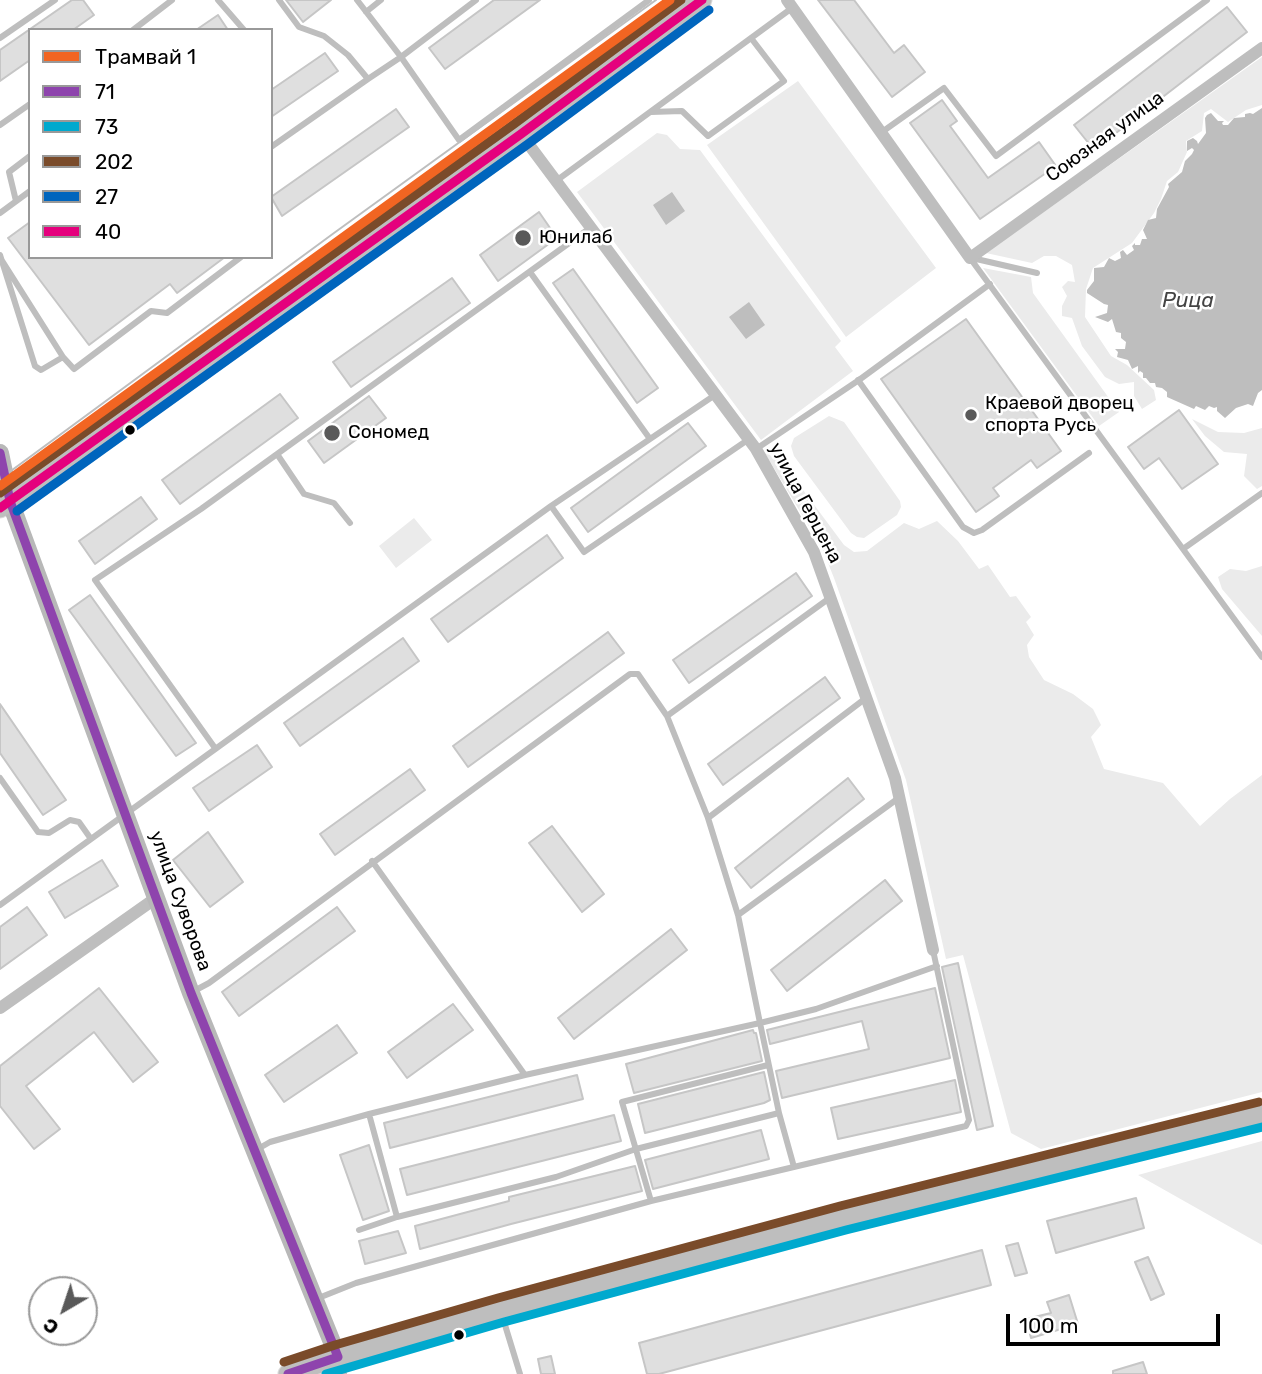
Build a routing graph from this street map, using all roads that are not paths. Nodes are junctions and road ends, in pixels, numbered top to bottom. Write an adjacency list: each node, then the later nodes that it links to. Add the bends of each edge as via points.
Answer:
1 (55, 0): 15 (lane)
2 (172, 0): 13 (lane)
3 (218, 0): 14 (lane)
4 (278, 0): 19 (lane, via 299,27 324,36)
5 (357, 0): 12 (lane)
6 (381, 0): 12 (lane)
7 (476, 0): 18 (lane)
8 (649, 0): 18 (lane, via 459,140)
9 (702, 0): 24 (main road)
10 (1207, 0): 23 (lane, via 996,156 944,88)
11 (790, 4): 16 (lane); 23 (street)
12 (366, 12): 18 (lane)
13 (136, 28)
14 (242, 28)
15 (0, 38)
16 (751, 38): 21 (lane); 21 (lane, via 784,80 708,136 682,111)
17 (1262, 48): 33 (street, Союзная улица)
18 (401, 57): 19 (lane)
19 (368, 79): 25 (lane)
20 (28, 105): 22 (lane)
21 (650, 112): 27 (lane)
22 (0, 125)
23 (882, 132): 33 (street)
24 (521, 134): 27 (street, улица Герцена); 47 (main road)
25 (273, 146)
26 (28, 158): 29 (lane, via 9,172)
27 (556, 181): 31 (street, улица Герцена)
28 (28, 192): 29 (lane)
29 (16, 201): 30 (lane)
30 (0, 213)
31 (591, 227): 35 (lane); 40 (street, улица Герцена)
32 (1, 257): 38 (lane); 38 (lane, via 35,366 41,370)
33 (970, 258): 36 (lane); 37 (lane)
34 (238, 259): 38 (lane, via 167,313 151,311 75,368)
35 (530, 272): 41 (lane); 45 (lane)
36 (1037, 274)
37 (990, 284): 39 (lane); 50 (lane)
38 (63, 357)
39 (858, 380): 42 (lane); 44 (lane, via 963,527 974,533)
40 (715, 395): 41 (lane); 42 (street, улица Герцена)
41 (650, 439): 48 (lane)
42 (752, 444): 48 (lane, via 584,552); 51 (street, улица Герцена, via 814,552)
43 (0, 453): 47 (main road, улица Суворова)
44 (1089, 453)
45 (277, 454): 49 (lane, via 304,494 334,503); 55 (lane, via 95,580)
46 (1262, 494): 50 (lane)
47 (5, 505): 58 (main road, улица Суворова)
48 (551, 506): 55 (lane)
49 (350, 523)
50 (1183, 549): 52 (lane)
51 (831, 597): 53 (street, улица Герцена); 54 (lane)
52 (1262, 657)
53 (866, 698): 57 (street, улица Герцена); 59 (lane)
54 (667, 716): 59 (lane); 61 (lane, via 638,674 631,674)
55 (215, 748): 58 (lane)
56 (0, 778): 60 (lane, via 38,832 49,833 70,820 79,822)
57 (900, 797): 64 (lane); 65 (street, улица Герцена)
58 (125, 814): 60 (lane); 62 (main road, улица Суворова)
59 (708, 818): 64 (lane)
60 (91, 839): 63 (lane)
61 (372, 861): 67 (lane); 71 (lane)
62 (156, 898): 67 (main road, улица Суворова); 68 (street)
63 (0, 905)
64 (738, 915): 69 (lane)
65 (933, 950): 66 (lane)
66 (937, 966): 69 (lane, via 816,1009); 77 (lane, via 969,1123)
67 (191, 993): 76 (main road, улица Суворова)
68 (0, 1008)
69 (760, 1023): 70 (lane); 71 (lane)
70 (768, 1065): 72 (lane); 75 (lane, via 622,1102)
71 (525, 1075): 73 (lane)
72 (779, 1113): 75 (lane); 77 (lane)
73 (369, 1114): 76 (lane, via 270,1142); 79 (lane)
74 (1262, 1114): 82 (main road, via 843,1218)
75 (636, 1149): 78 (lane); 79 (lane, via 556,1177)
76 (257, 1150): 81 (main road, улица Суворова)
77 (794, 1167): 78 (lane)
78 (651, 1201): 81 (lane, via 356,1283)
79 (397, 1217): 80 (lane)
80 (359, 1230)
81 (316, 1299): 83 (main road, улица Суворова)
82 (501, 1310): 83 (main road); 85 (lane)
83 (341, 1365): 84 (main road)
84 (288, 1374)
85 (520, 1374)

